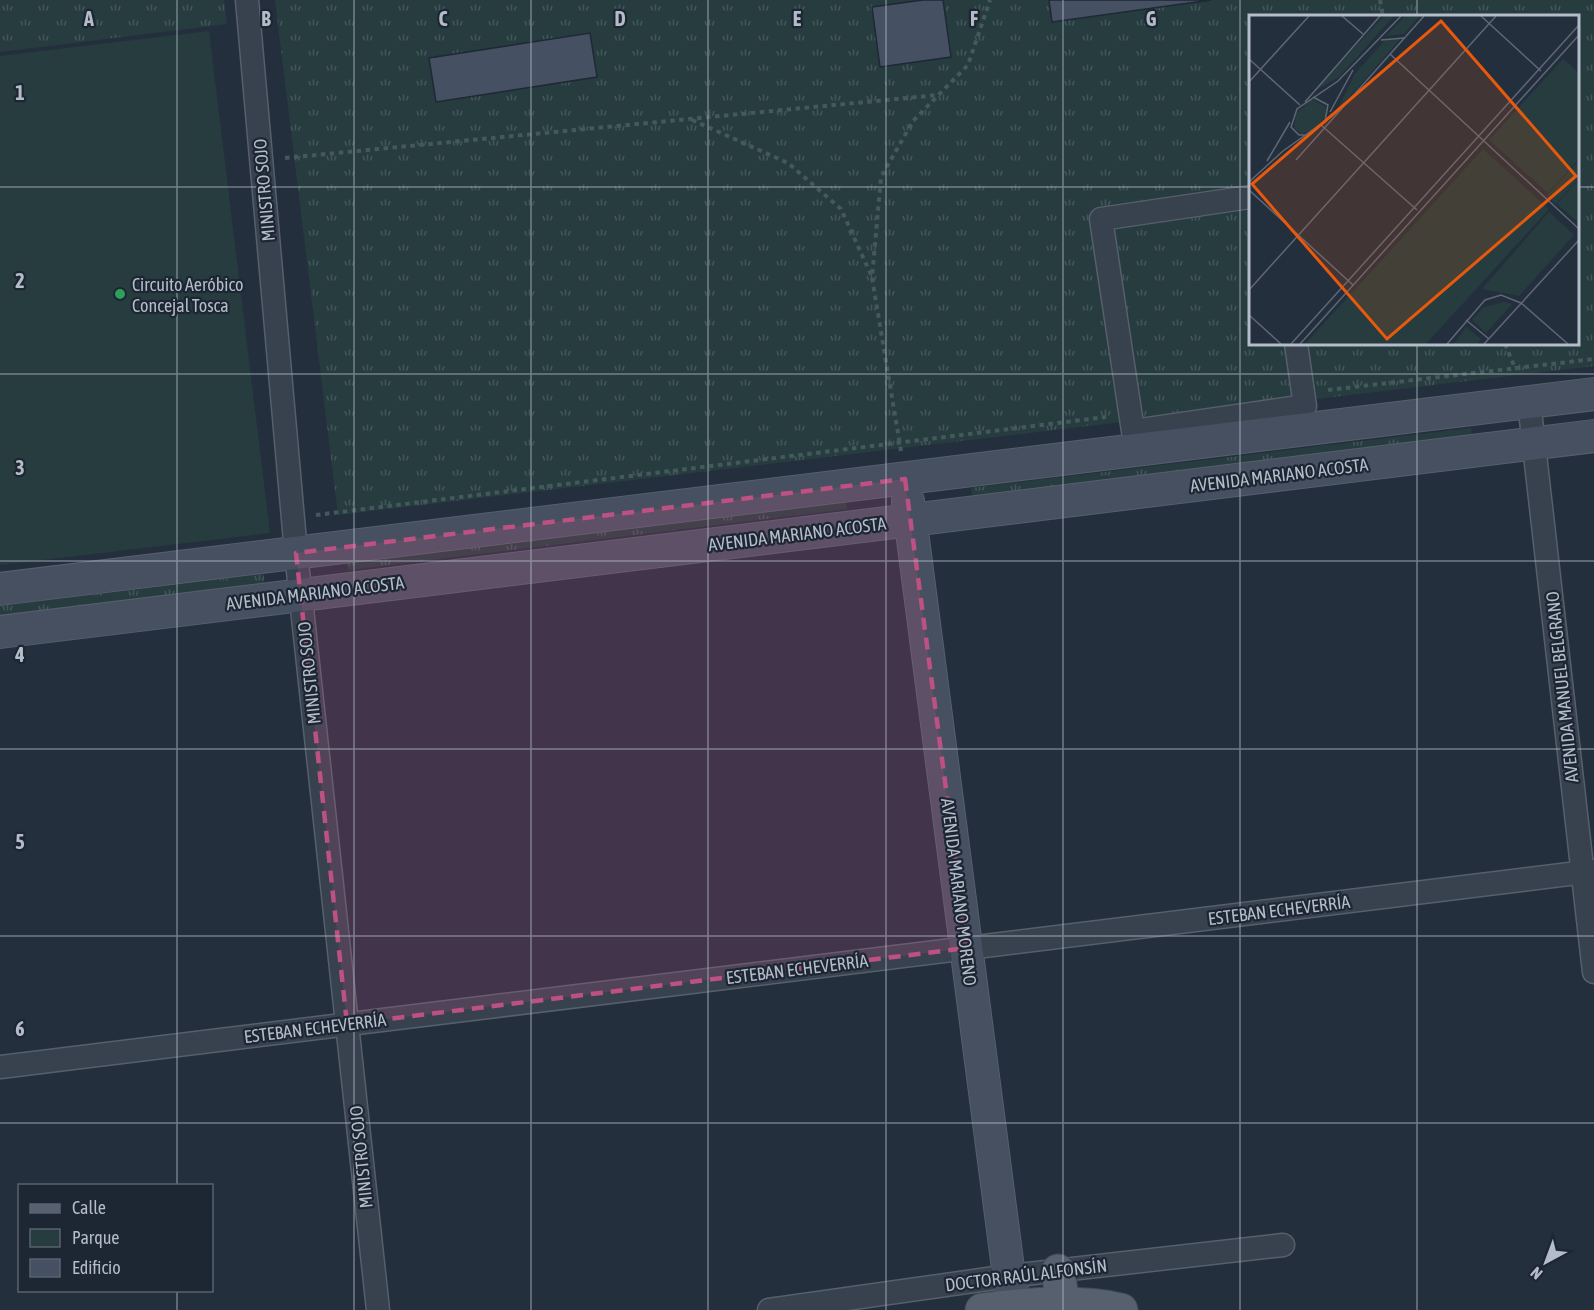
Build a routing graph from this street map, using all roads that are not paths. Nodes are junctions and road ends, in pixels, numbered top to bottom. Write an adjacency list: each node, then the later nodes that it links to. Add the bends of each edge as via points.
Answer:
1 (247, 0): 10 (street, MINISTRO SOJO)
2 (1249, 197): 3 (street, via 1101,219 1133,431 1305,406)
3 (1296, 345)
4 (1594, 394): 5 (main road)
5 (1529, 402): 7 (street, AVENIDA MANUEL BELGRANO); 8 (main road)
6 (1594, 436): 7 (main road, AVENIDA MARIANO ACOSTA)
7 (1534, 444): 9 (main road, AVENIDA MARIANO ACOSTA); 14 (street, AVENIDA MANUEL BELGRANO)
8 (905, 479): 9 (main road, AVENIDA MARIANO MORENO); 10 (main road)
9 (910, 520): 12 (main road, AVENIDA MARIANO ACOSTA); 15 (main road, AVENIDA MARIANO MORENO)
10 (296, 553): 11 (main road); 12 (street, MINISTRO SOJO)
11 (0, 589)
12 (301, 595): 13 (main road, AVENIDA MARIANO ACOSTA); 17 (street, MINISTRO SOJO)
13 (0, 632)
14 (1588, 872): 15 (street, ESTEBAN ECHEVERRÍA); 16 (street, AVENIDA MANUEL BELGRANO)
15 (967, 948): 17 (street, ESTEBAN ECHEVERRÍA); 21 (main road, AVENIDA MARIANO MORENO)
16 (1594, 972)
17 (347, 1024): 18 (street, ESTEBAN ECHEVERRÍA); 24 (street, MINISTRO SOJO)
18 (0, 1067)
19 (1283, 1245): 20 (street, DOCTOR RAÚL ALFONSÍN)
20 (1058, 1271): 21 (street, DOCTOR RAÚL ALFONSÍN); 22 (main road)
21 (1012, 1291): 22 (main road); 25 (street, DOCTOR RAÚL ALFONSÍN); 26 (main road)
22 (1063, 1305): 23 (main road)
23 (1116, 1309)
24 (378, 1310)
25 (769, 1310)
26 (982, 1310)

